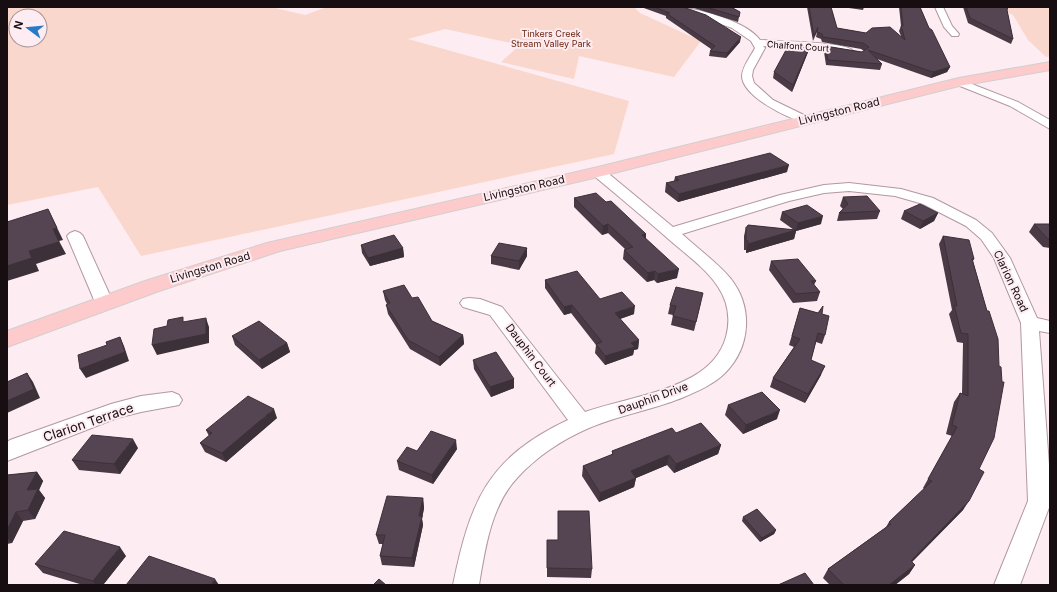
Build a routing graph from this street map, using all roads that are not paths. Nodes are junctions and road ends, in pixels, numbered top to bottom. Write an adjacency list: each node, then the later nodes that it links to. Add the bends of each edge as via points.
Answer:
1 (678, 7): 4 (street, via 740,29)
2 (939, 7): 3 (street, via 948,27)
3 (955, 34)
4 (758, 43): 5 (street, Chalfont Court, via 815,46); 8 (street, via 760,48 746,75 748,83 761,97)
5 (856, 52)
6 (1050, 66): 7 (main road, Livingston Road)
7 (959, 82): 8 (main road, Livingston Road); 9 (street, via 1014,104)
8 (804, 119): 10 (main road, Livingston Road)
9 (1050, 125)
10 (598, 172): 11 (street, Dauphin Drive); 13 (main road, Livingston Road, via 274,247)
11 (670, 232): 15 (street, Clarion Road, via 824,189 856,188 908,195 951,212 987,236 1002,258); 19 (street, Dauphin Drive, via 707,264 731,293 738,320 737,341 733,351 715,372 698,381 663,396)
12 (75, 236): 13 (street)
13 (104, 302): 17 (main road, Livingston Road)
14 (469, 303): 19 (street, Dauphin Court, via 480,304 496,311)
15 (1030, 323): 16 (street); 21 (street, Clarion Road)
16 (1050, 327)
17 (7, 339)
18 (172, 400): 20 (street, Clarion Terrace, via 149,401 125,408)
19 (581, 422): 22 (street, Dauphin Drive, via 530,452 508,472 495,490 471,555)
20 (7, 452)
21 (1045, 504): 23 (street, Clarion Road)
22 (466, 585)
23 (1007, 585)

